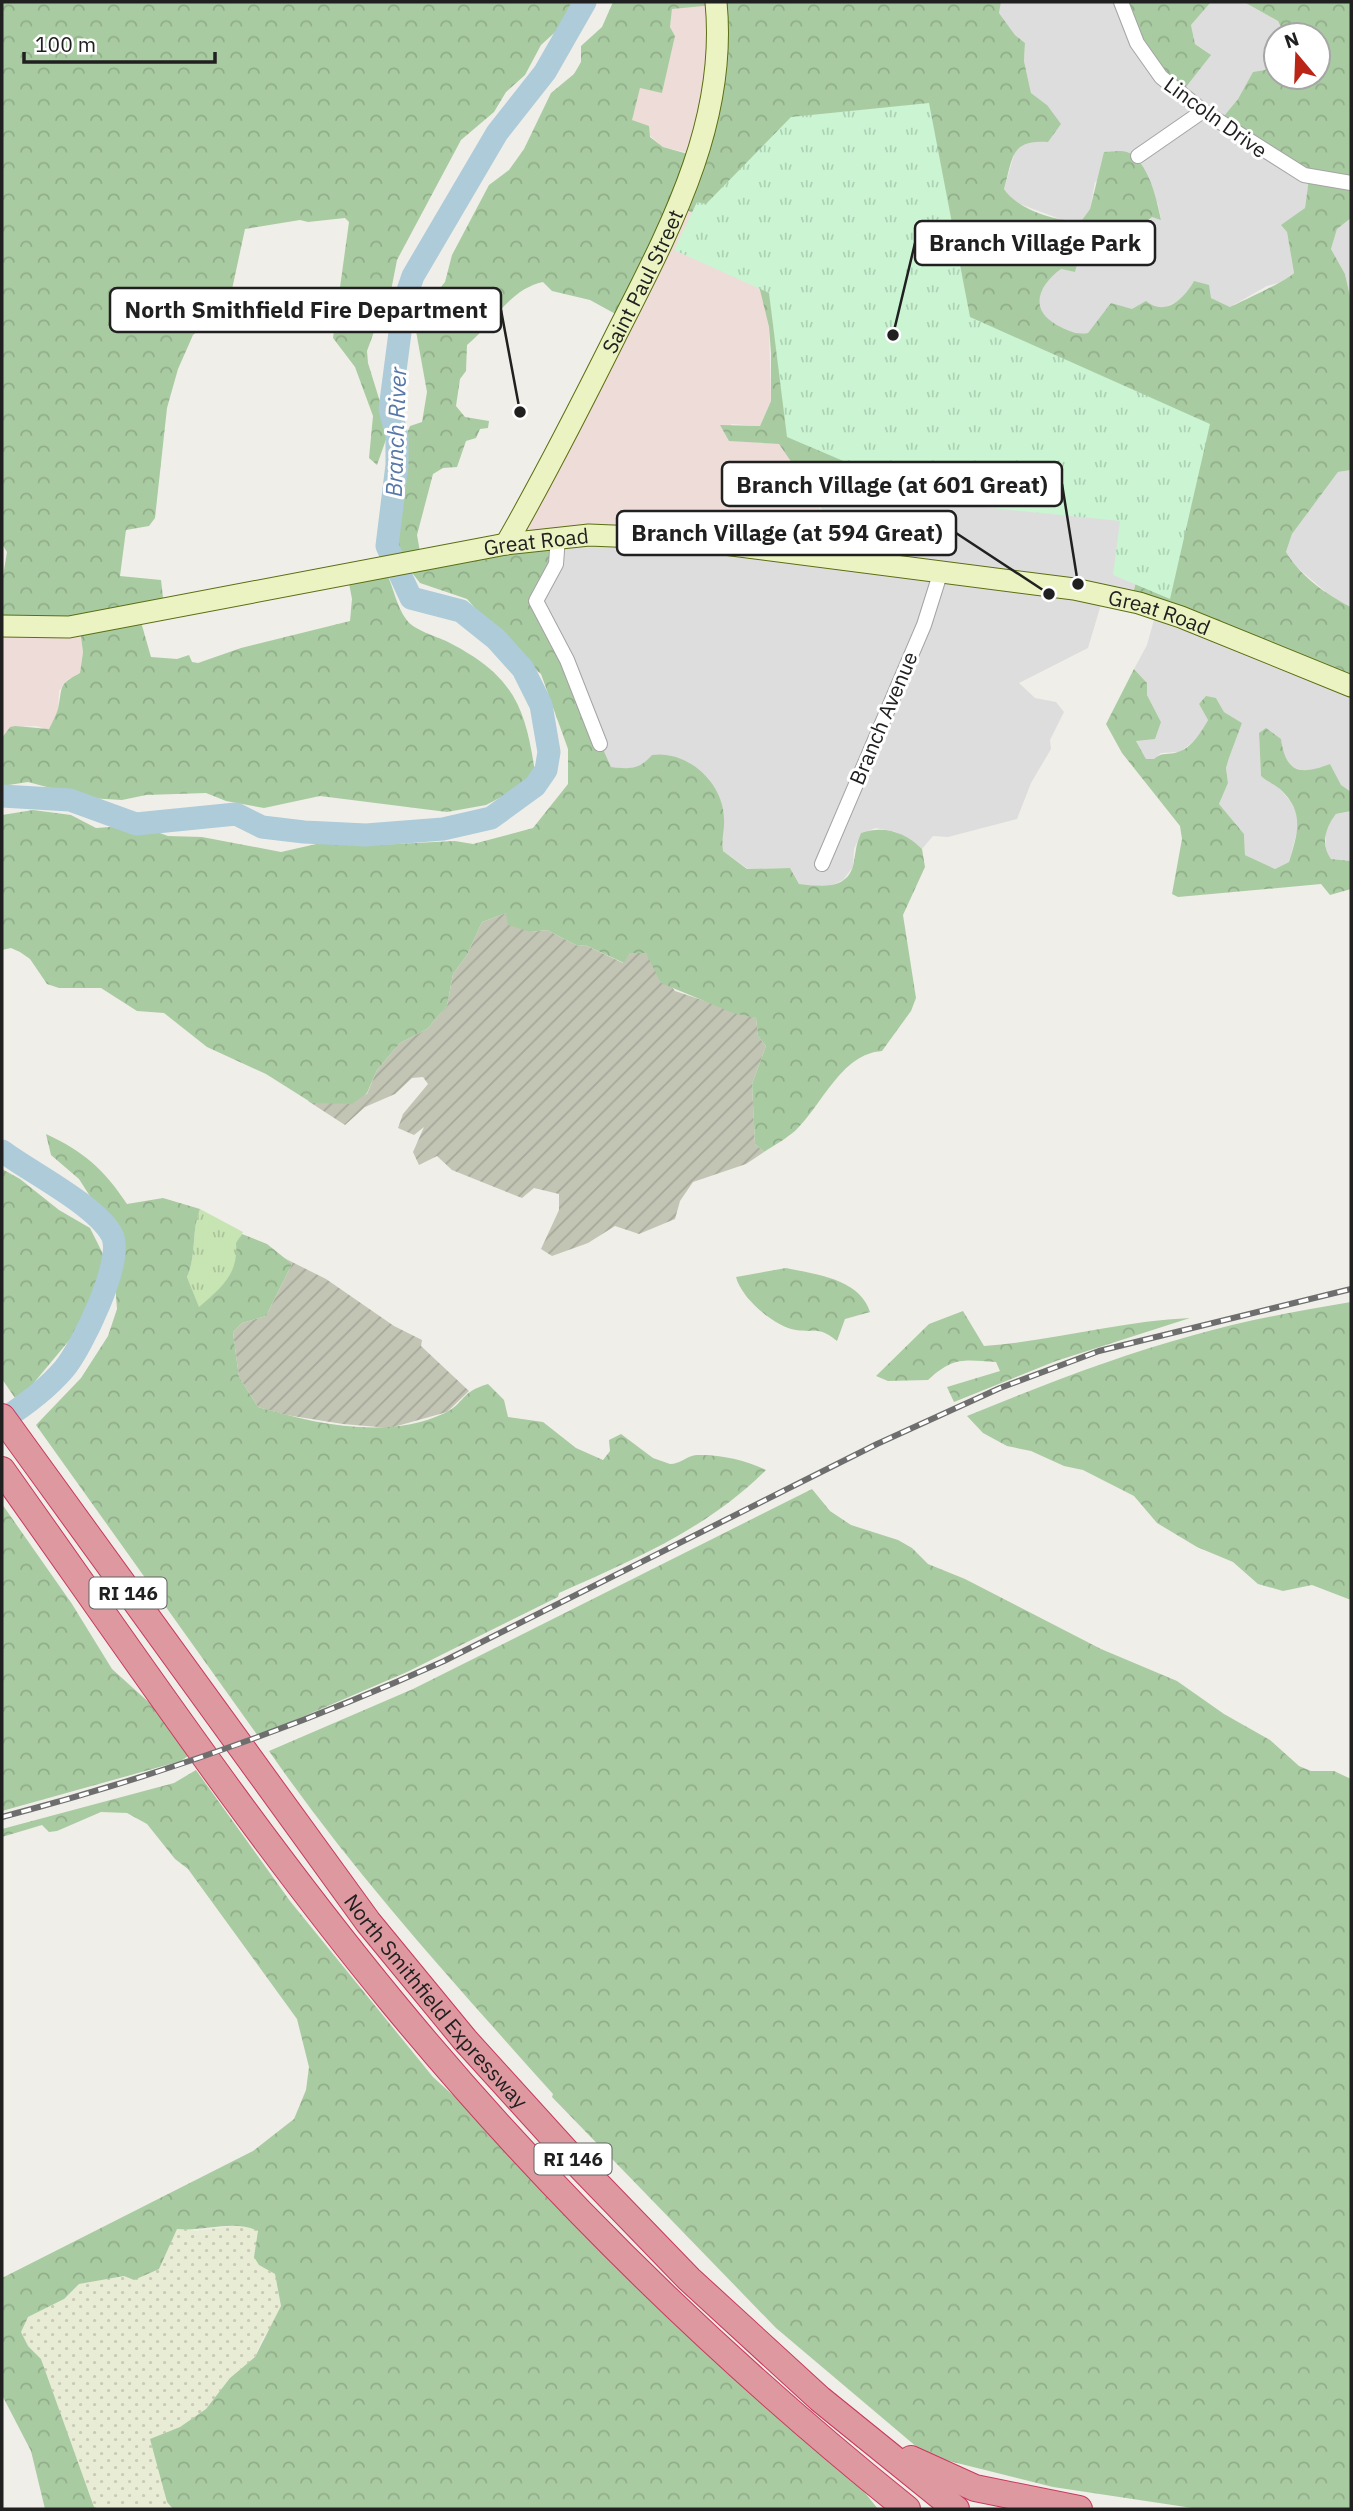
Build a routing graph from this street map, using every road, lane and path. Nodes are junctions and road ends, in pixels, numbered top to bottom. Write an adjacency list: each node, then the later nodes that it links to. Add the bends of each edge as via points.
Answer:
1 (716, 2): 7 (main road, Saint Paul Street, via 716,74 688,188 548,471)
2 (1121, 2): 3 (street, Lincoln Drive, via 1137,43 1161,77)
3 (1203, 111): 4 (street); 5 (street, Lincoln Drive, via 1304,175)
4 (1138, 156)
5 (1351, 183)
6 (558, 537): 7 (main road, Great Road); 8 (main road, Great Road, via 685,539); 11 (street, via 556,564 536,601 567,660)
7 (506, 544): 9 (main road, Great Road, via 108,621)
8 (941, 571): 10 (main road, Great Road, via 1139,603); 12 (street, Branch Avenue, via 924,625)
9 (2, 626)
10 (1351, 686)
11 (600, 744)
12 (822, 864)
13 (2, 1417): 15 (highway, North Smithfield Expressway / RI 146, via 368,1922 427,1996 573,2159 680,2269)
14 (2, 1470): 16 (highway, North Smithfield Expressway / RI 146, via 287,1870 422,2037 512,2141 617,2249 734,2364)
15 (854, 2426): 19 (highway, North Smithfield Expressway / RI 146); 20 (highway, via 926,2467 975,2488)
16 (831, 2449): 17 (highway); 18 (highway, North Smithfield Expressway / RI 146)
17 (876, 2509)
18 (907, 2509)
19 (956, 2509)
20 (1079, 2509)

